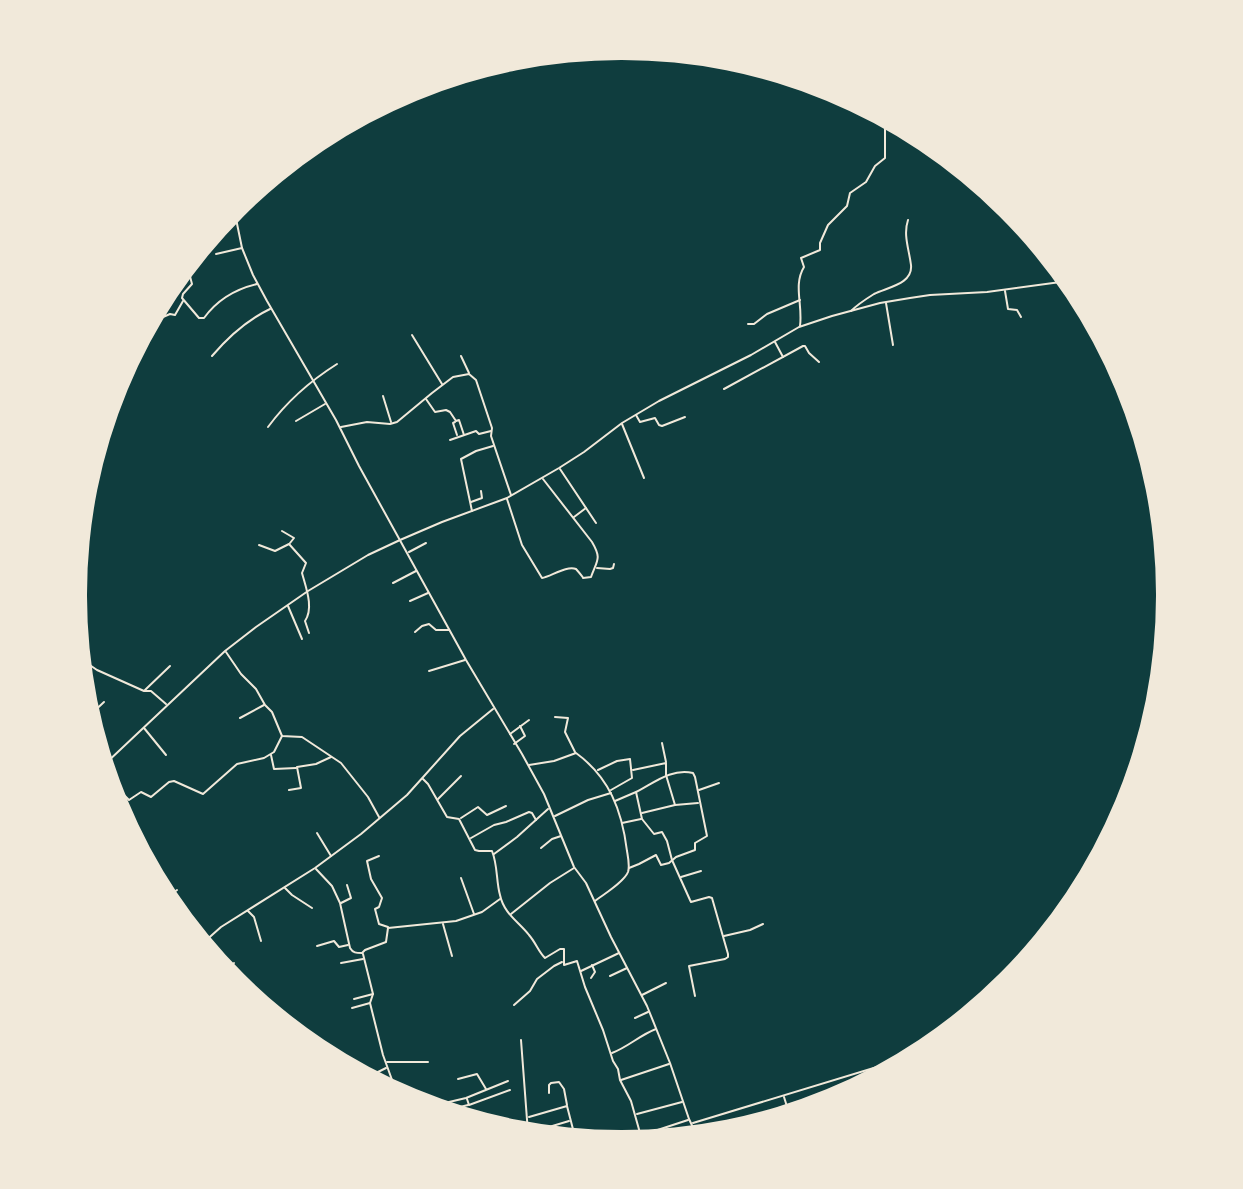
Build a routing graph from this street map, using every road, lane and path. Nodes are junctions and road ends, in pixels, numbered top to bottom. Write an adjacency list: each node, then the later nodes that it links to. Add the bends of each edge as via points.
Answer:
1 (885, 129): 10 (street, via 885,158 849,195 847,206 828,225 820,250 801,258)
2 (908, 220): 14 (street, via 909,276)
3 (237, 223): 4 (street)
4 (242, 248): 5 (street); 8 (street)
5 (216, 254)
6 (191, 278): 11 (street)
7 (1056, 283): 9 (street)
8 (258, 284): 11 (street, via 215,304 204,318); 13 (street)
9 (1005, 290): 12 (street); 16 (street, via 1008,309 1017,310)
10 (800, 300): 17 (street); 18 (street)
11 (183, 301): 15 (street, via 175,315)
12 (885, 302): 14 (street); 21 (street)
13 (271, 308): 22 (street, via 250,319); 28 (street)
14 (850, 311): 18 (street)
15 (165, 316)
16 (1021, 317)
17 (748, 324)
18 (800, 327): 20 (street)
19 (412, 335): 29 (street)
20 (775, 342): 24 (street); 34 (street)
21 (893, 345)
22 (212, 356)
23 (461, 356): 27 (street)
24 (784, 358): 25 (street, via 804,346); 30 (street)
25 (819, 362)
26 (337, 364): 28 (street)
27 (469, 374): 29 (street); 42 (street, via 476,380)
28 (312, 380): 33 (street); 40 (street)
29 (442, 385): 32 (street)
30 (724, 389)
31 (383, 396): 39 (street)
32 (426, 398): 37 (street, via 435,411 444,409); 39 (street)
33 (326, 404): 36 (street); 41 (street)
34 (636, 414): 35 (street, via 640,422 655,418 662,426); 38 (street)
35 (685, 417)
36 (296, 421)
37 (456, 421): 43 (street); 44 (street)
38 (622, 423): 47 (street); 49 (street)
39 (392, 424): 41 (street)
40 (268, 427)
41 (340, 427): 59 (street)
42 (492, 430): 43 (street); 46 (street)
43 (464, 435): 44 (street)
44 (457, 437): 45 (street)
45 (450, 440)
46 (494, 445): 51 (street); 53 (street, via 461,460)
47 (559, 468): 48 (street); 54 (street)
48 (542, 478): 51 (street); 56 (street)
49 (644, 478)
50 (481, 491): 53 (street, via 482,498)
51 (512, 495): 52 (street)
52 (507, 498): 55 (street); 65 (street, via 523,545 542,578 574,569 583,578 590,577)
53 (470, 502): 55 (street)
54 (587, 507): 56 (street); 57 (street)
55 (472, 511): 59 (street)
56 (573, 517): 65 (street, via 597,551)
57 (596, 523)
58 (282, 531): 61 (street, via 294,538)
59 (400, 540): 63 (street); 68 (street)
60 (426, 543): 63 (street)
61 (289, 544): 62 (street, via 277,551); 68 (street, via 306,563 302,573)
62 (259, 545)
63 (408, 553): 66 (street)
64 (614, 564): 65 (street, via 610,569)
65 (596, 568)
66 (417, 571): 67 (street); 69 (street)
67 (393, 583)
68 (308, 591): 71 (street); 74 (street, via 305,621)
69 (429, 593): 70 (street); 72 (street)
70 (410, 601)
71 (287, 605): 75 (street); 76 (street)
72 (450, 630): 73 (street, via 436,630 429,624); 77 (street)
73 (415, 632)
74 (309, 633)
75 (302, 639)
76 (225, 651): 83 (street); 84 (street)
77 (466, 660): 80 (street); 86 (street)
78 (91, 666): 81 (street)
79 (170, 666): 81 (street)
80 (429, 671)
81 (144, 691): 83 (street)
82 (104, 702): 85 (street)
83 (167, 705): 91 (street)
84 (265, 705): 88 (street); 93 (street)
85 (99, 707)
86 (494, 708): 92 (street); 108 (street, via 460,736)
87 (555, 717): 96 (street, via 568,718 565,732)
88 (240, 718)
89 (528, 720): 90 (street)
90 (520, 726): 92 (street); 95 (street, via 525,736)
91 (144, 727): 98 (street); 99 (street)
92 (510, 734): 95 (street)
93 (282, 736): 97 (street); 100 (street, via 302,737)
94 (662, 743): 101 (street)
95 (514, 744): 102 (street)
96 (576, 753): 102 (street); 105 (street)
97 (271, 754): 103 (street, via 274,769); 114 (street, via 237,764 203,794 174,781 151,797 142,792)
98 (166, 755)
99 (112, 757)
100 (331, 757): 103 (street); 123 (street, via 343,765)
101 (666, 763): 104 (street); 106 (street)
102 (528, 765): 120 (street)
103 (297, 767): 110 (street, via 301,788)
104 (632, 770): 105 (street, via 627,759); 112 (street, via 631,780)
105 (597, 771): 112 (street)
106 (666, 775): 111 (street, via 691,772); 113 (street); 118 (street)
107 (461, 776): 115 (street)
108 (423, 779): 115 (street); 123 (street)
109 (719, 783): 111 (street)
110 (289, 790)
111 (698, 791): 117 (street)
112 (611, 792): 116 (street); 122 (street)
113 (636, 792): 116 (street); 121 (street)
114 (127, 799)
115 (437, 800): 125 (street, via 447,817)
116 (615, 801): 127 (street)
117 (700, 803): 118 (street); 135 (street, via 707,836 695,843 695,850)
118 (675, 805): 121 (street)
119 (506, 806): 125 (street, via 487,815 478,807)
120 (549, 808): 122 (street); 126 (street)
121 (641, 813): 124 (street)
122 (553, 817): 129 (street)
123 (380, 818): 133 (street)
124 (642, 818): 127 (street); 135 (street, via 654,834 662,832)
125 (459, 819): 130 (street)
126 (536, 820): 130 (street, via 529,812 494,824); 132 (street)
127 (622, 824): 137 (street)
128 (317, 833): 133 (street)
129 (561, 836): 131 (street); 136 (street)
130 (470, 839): 132 (street, via 477,851)
131 (541, 848)
132 (494, 854): 144 (street)
133 (331, 856): 138 (street)
134 (379, 856): 153 (street, via 367,860 382,898 375,909 377,918)
135 (672, 860): 137 (street, via 661,865 656,855); 141 (street)
136 (575, 867): 145 (street); 150 (street)
137 (629, 867): 145 (street, via 624,878)
138 (315, 868): 143 (street); 146 (street)
139 (701, 871): 141 (street)
140 (461, 878): 149 (street)
141 (680, 878): 154 (street, via 691,902 712,898)
142 (348, 885): 146 (street, via 351,898)
143 (284, 887): 147 (street); 148 (street)
144 (500, 899): 149 (street); 150 (street)
145 (594, 901): 160 (street)
146 (340, 903): 157 (street)
147 (312, 908)
148 (248, 910): 155 (street); 156 (street)
149 (474, 915): 151 (street)
150 (509, 915): 163 (street, via 545,958 560,948 565,950)
151 (443, 922): 153 (street); 161 (street)
152 (763, 924): 154 (street)
153 (388, 928): 159 (street, via 386,942)
154 (723, 936): 173 (street, via 727,958 689,965)
155 (211, 937)
156 (261, 942)
157 (349, 945): 158 (street, via 339,947 334,941); 159 (street, via 352,952)
158 (317, 946)
159 (362, 953): 162 (street)
160 (619, 953): 165 (street); 166 (street)
161 (452, 956)
162 (364, 959): 164 (street); 171 (street)
163 (563, 962): 167 (street, via 565,966 577,961); 176 (street, via 537,979)
164 (341, 963)
165 (592, 965): 167 (street); 169 (street, via 595,972)
166 (628, 968): 168 (street); 172 (street)
167 (580, 972): 182 (street)
168 (610, 976)
169 (591, 978)
170 (666, 983): 172 (street)
171 (373, 994): 174 (street); 175 (street)
172 (641, 995): 178 (street)
173 (695, 996)
174 (354, 999)
175 (370, 1003): 177 (street); 183 (street)
176 (514, 1005)
177 (352, 1008)
178 (649, 1011): 179 (street); 180 (street)
179 (635, 1018)
180 (656, 1029): 182 (street); 185 (street)
181 (521, 1040): 205 (street)
182 (611, 1054): 191 (street)
183 (386, 1062): 184 (street); 186 (street)
184 (428, 1062)
185 (670, 1063): 191 (street); 199 (street)
186 (387, 1067): 187 (street); 189 (street)
187 (379, 1071)
188 (863, 1071): 196 (street)
189 (391, 1077)
190 (458, 1079): 193 (street, via 477,1074)
191 (620, 1080): 204 (street)
192 (508, 1081): 193 (street)
193 (487, 1089): 197 (street)
194 (510, 1090): 201 (street)
195 (549, 1093): 203 (street, via 549,1085 559,1082)
196 (783, 1096): 200 (street); 209 (street)
197 (466, 1098): 198 (street); 201 (street)
198 (451, 1101)
199 (683, 1101): 204 (street); 206 (street)
200 (786, 1103)
201 (469, 1105): 202 (street)
202 (466, 1106)
203 (567, 1106): 205 (street); 208 (street)
204 (636, 1115): 213 (street)
205 (528, 1117): 207 (street)
206 (689, 1119): 209 (street); 212 (street)
207 (528, 1121)
208 (570, 1121): 210 (street); 211 (street)
209 (691, 1123)
210 (555, 1125)
211 (572, 1127)
212 (664, 1127)
213 (639, 1129)

